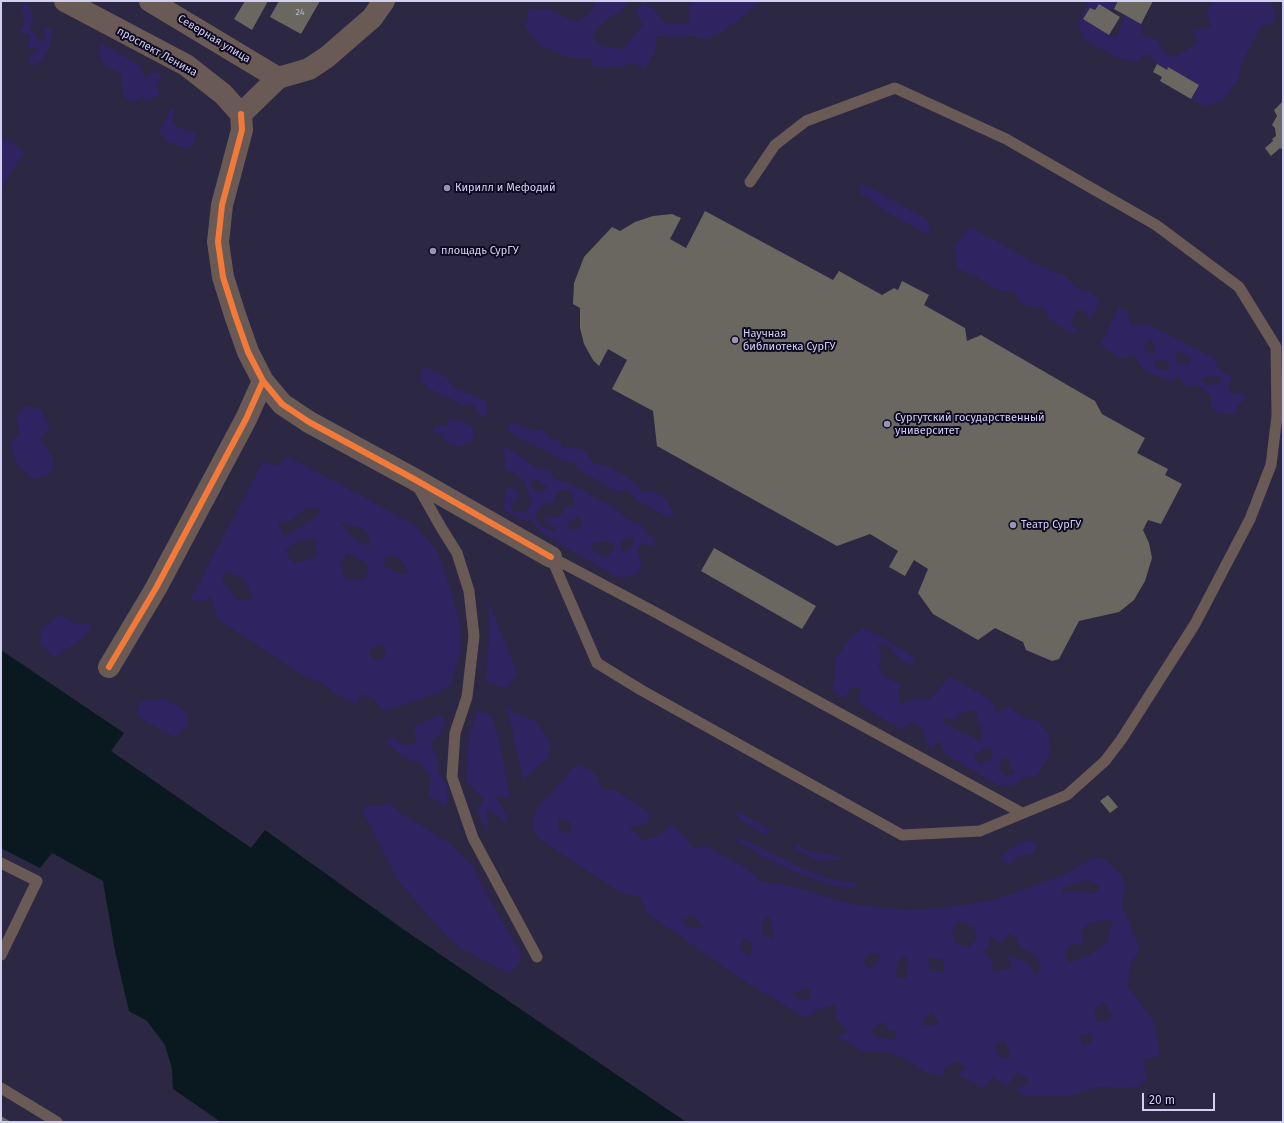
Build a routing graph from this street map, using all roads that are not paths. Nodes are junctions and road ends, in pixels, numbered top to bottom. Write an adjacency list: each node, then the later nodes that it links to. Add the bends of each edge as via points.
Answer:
1 (150, 1): 4 (street, Северная улица)
2 (384, 1): 4 (street, via 372,18 327,57 309,69)
3 (78, 4): 5 (street, проспект Ленина, via 186,65 223,94)
4 (278, 78): 5 (street)
5 (241, 114): 7 (street, via 242,130 222,205 218,242 223,277 235,315 248,352)
6 (750, 182): 11 (lane, via 775,145 806,121 895,88 1006,139 1156,225 1239,287 1276,347 1277,416 1271,465 1250,519 1195,624 1105,761 1067,796)
7 (263, 381): 8 (street, via 282,404 309,422); 10 (street, via 246,419 163,574)
8 (414, 479): 9 (street); 14 (lane, via 457,553 469,591 474,636 467,697 455,733 452,777 473,838)
9 (551, 557): 11 (lane); 11 (lane, via 597,662 641,690 902,835 980,831)
10 (109, 667)
11 (1022, 813)
12 (1, 863): 13 (lane, via 37,881)
13 (1, 955)
14 (538, 957)
15 (1, 1088): 16 (lane)
16 (57, 1122)

